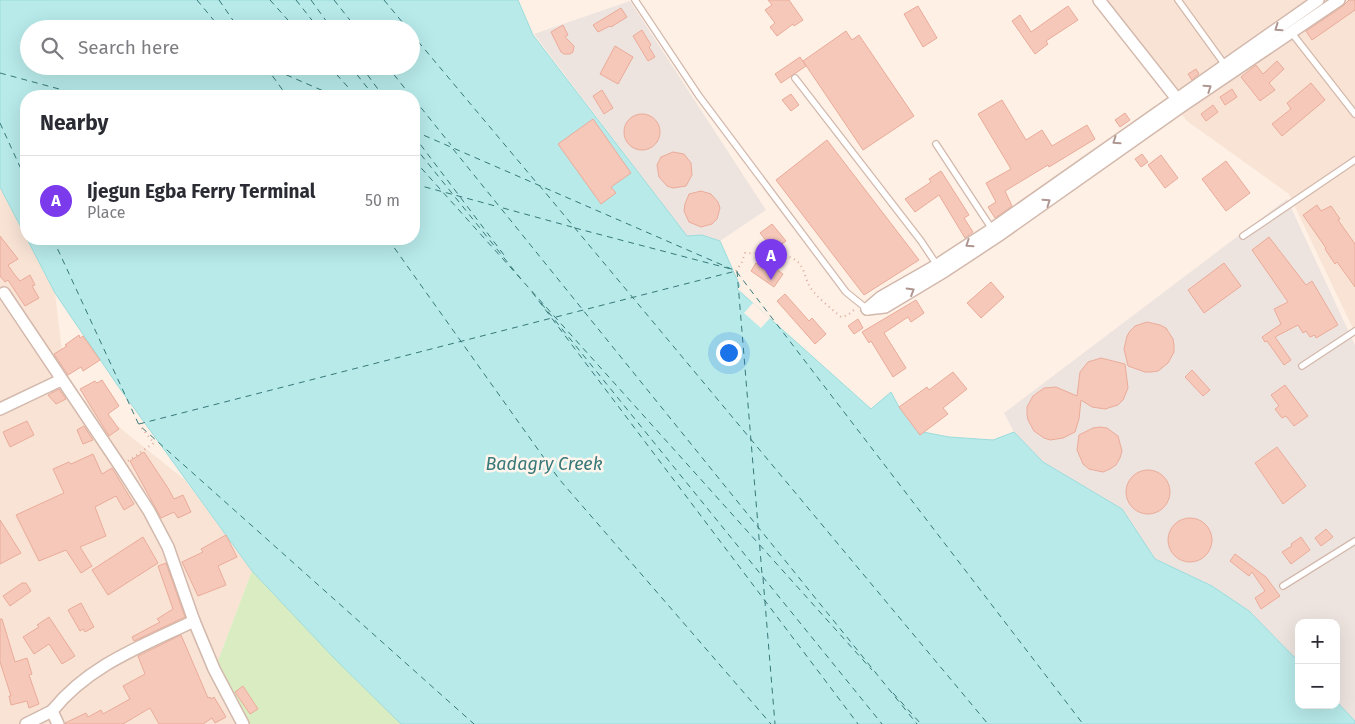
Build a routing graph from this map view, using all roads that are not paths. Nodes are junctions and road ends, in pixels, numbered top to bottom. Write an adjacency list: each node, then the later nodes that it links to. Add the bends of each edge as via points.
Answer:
1 (635, 0): 17 (lane, via 699,96 846,292)
2 (1099, 0): 9 (street)
3 (1178, 0): 7 (lane)
4 (1318, 0): 7 (street, one-way to 7)
5 (1339, 0): 6 (street)
6 (1291, 32): 9 (street, one-way to 6); 10 (lane)
7 (1225, 65): 9 (street)
8 (795, 78): 15 (lane)
9 (1180, 102): 13 (street, one-way to 13); 17 (street, one-way to 9, via 885,307 945,271 998,236)
10 (1355, 114)
11 (936, 144): 13 (lane)
12 (1355, 160): 14 (lane)
13 (992, 229): 15 (street, one-way to 15)
14 (1243, 236)
15 (936, 265): 17 (street)
16 (4, 293): 20 (street)
17 (864, 307)
18 (1355, 331): 19 (lane)
19 (1302, 366)
20 (61, 380): 21 (street); 24 (street, via 149,511 168,547)
21 (0, 409)
22 (1355, 541): 23 (lane)
23 (1283, 586)
24 (194, 622): 25 (street, via 123,654 89,675); 28 (street)
25 (52, 711): 26 (street); 27 (street)
26 (26, 724)
27 (58, 724)
28 (243, 724)

